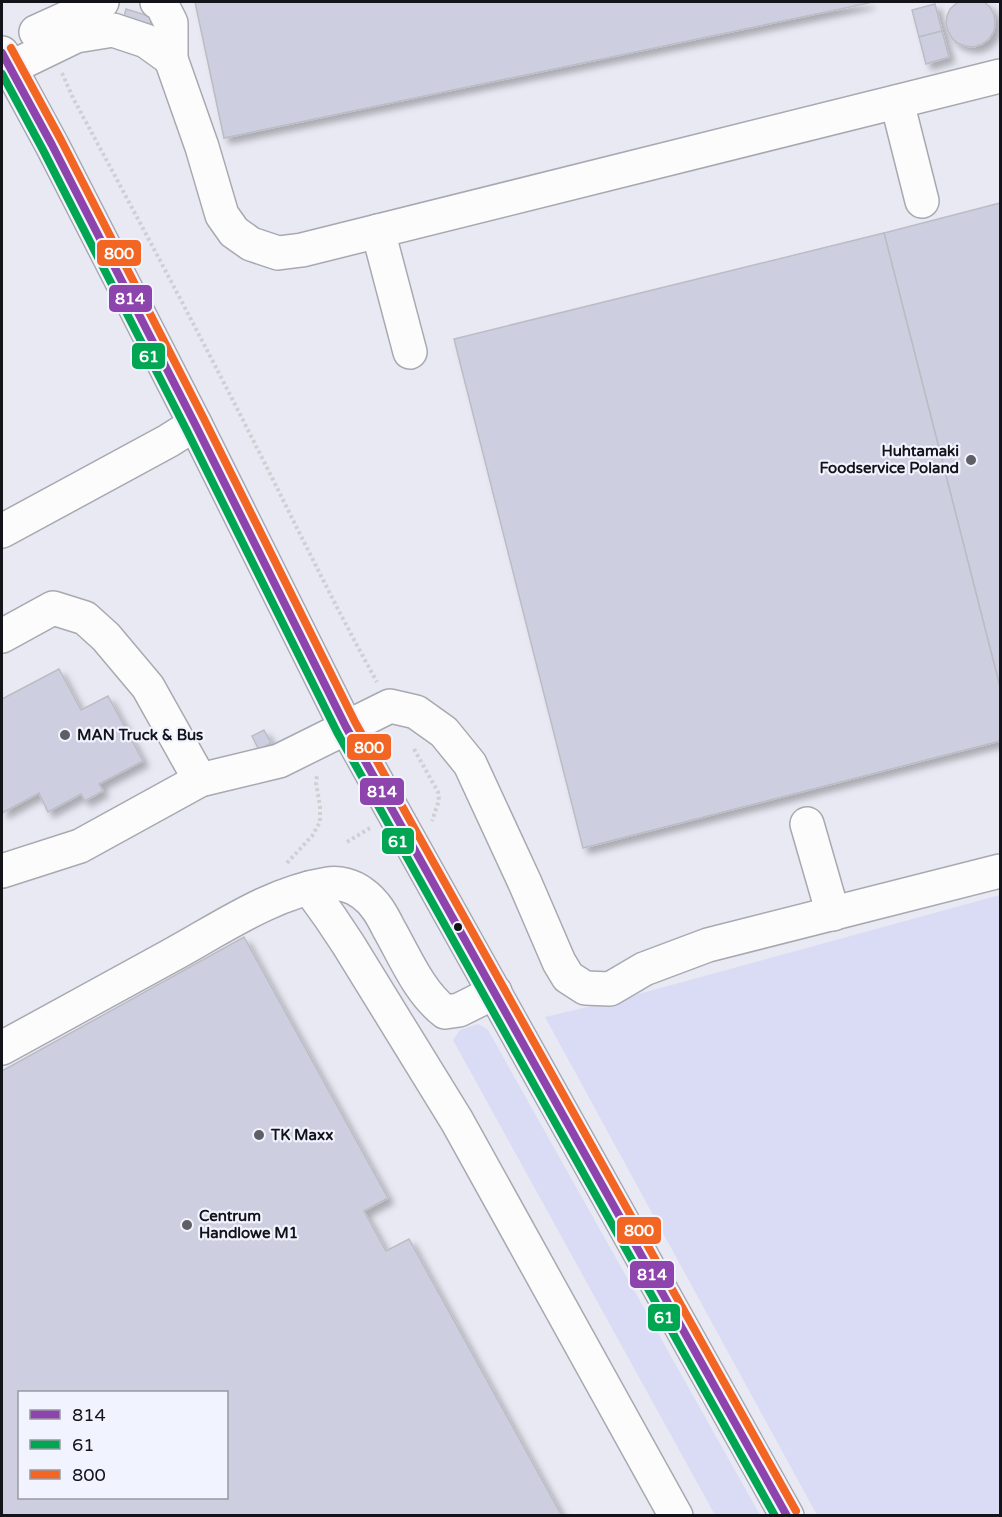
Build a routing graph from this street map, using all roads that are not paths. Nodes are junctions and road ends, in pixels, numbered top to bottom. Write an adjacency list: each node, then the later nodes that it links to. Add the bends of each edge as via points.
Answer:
1 (102, 2): 3 (street)
2 (157, 2): 4 (street, via 171,22)
3 (4, 56): 4 (street, via 51,49 76,36 113,30 146,41); 10 (street)
4 (171, 59): 8 (street, via 222,215 234,232 251,244 278,253)
5 (1000, 76): 6 (street)
6 (897, 102): 7 (street); 8 (street)
7 (922, 201)
8 (378, 231): 9 (street)
9 (410, 352)
10 (195, 424): 11 (street); 13 (street)
11 (2, 531)
12 (2, 636): 14 (street, via 53,608 85,618 148,687)
13 (346, 727): 14 (street, via 279,760); 19 (street, via 390,706 416,712 444,732 470,764 559,962 568,977 585,988 610,989 644,969 708,945); 20 (street)
14 (200, 780): 16 (street, via 80,846)
15 (807, 824): 19 (street)
16 (2, 871)
17 (1000, 871): 19 (street)
18 (296, 879): 20 (street, via 346,885 369,898 432,1002 445,1012 459,1010); 21 (street, via 281,897 241,915); 22 (street, via 326,911 348,944 457,1121)
19 (833, 915)
20 (495, 992): 23 (street)
21 (2, 1048)
22 (676, 1515)
23 (787, 1515)

